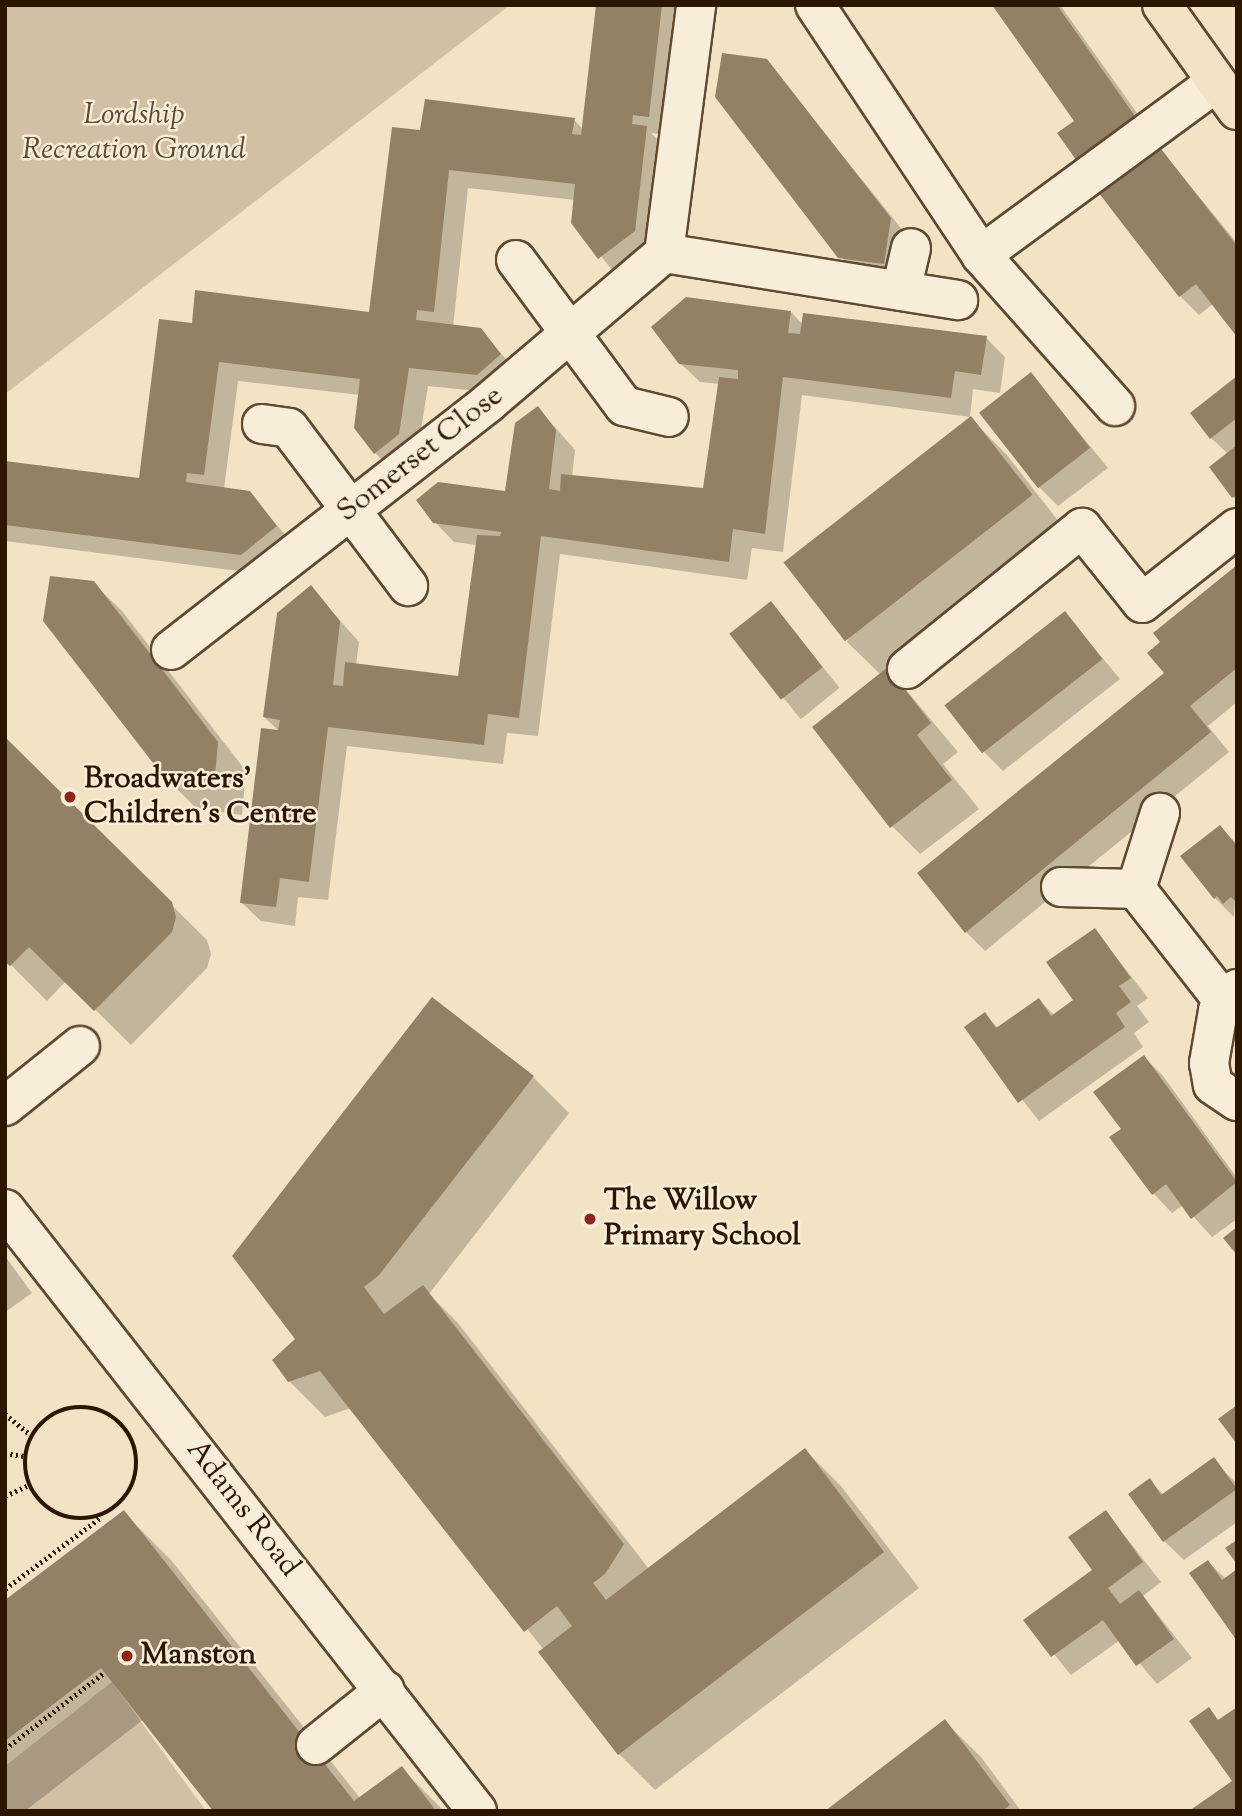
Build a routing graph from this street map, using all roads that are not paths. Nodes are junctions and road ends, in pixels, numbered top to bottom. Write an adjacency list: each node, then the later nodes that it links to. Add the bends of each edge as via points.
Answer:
1 (696, 5): 6 (street)
2 (814, 5): 7 (street)
3 (1162, 5): 4 (main road)
4 (1226, 97): 7 (street)
5 (911, 248): 9 (street)
6 (664, 253): 9 (street); 11 (street, Somerset Close)
7 (981, 255): 12 (street)
8 (516, 260): 11 (street)
9 (901, 291): 10 (street)
10 (958, 300)
11 (569, 336): 13 (street, via 624,407); 15 (street, Somerset Close)
12 (1115, 405)
13 (669, 416)
14 (262, 424): 15 (street, via 289,429)
15 (351, 510): 17 (street); 18 (street, Somerset Close)
16 (1237, 528): 19 (street, via 1142,603 1082,528)
17 (408, 586)
18 (171, 650)
19 (908, 669)
20 (1160, 813): 22 (street)
21 (1061, 887): 22 (street)
22 (1136, 889): 23 (street)
23 (1231, 996): 25 (street, via 1218,1011 1209,1063 1213,1085)
24 (80, 1046): 26 (street)
25 (1237, 1101)
26 (5, 1106)
27 (5, 1209): 28 (street, Adams Road)
28 (385, 1690): 29 (street); 30 (street, Adams Road)
29 (316, 1745)
30 (477, 1811)

